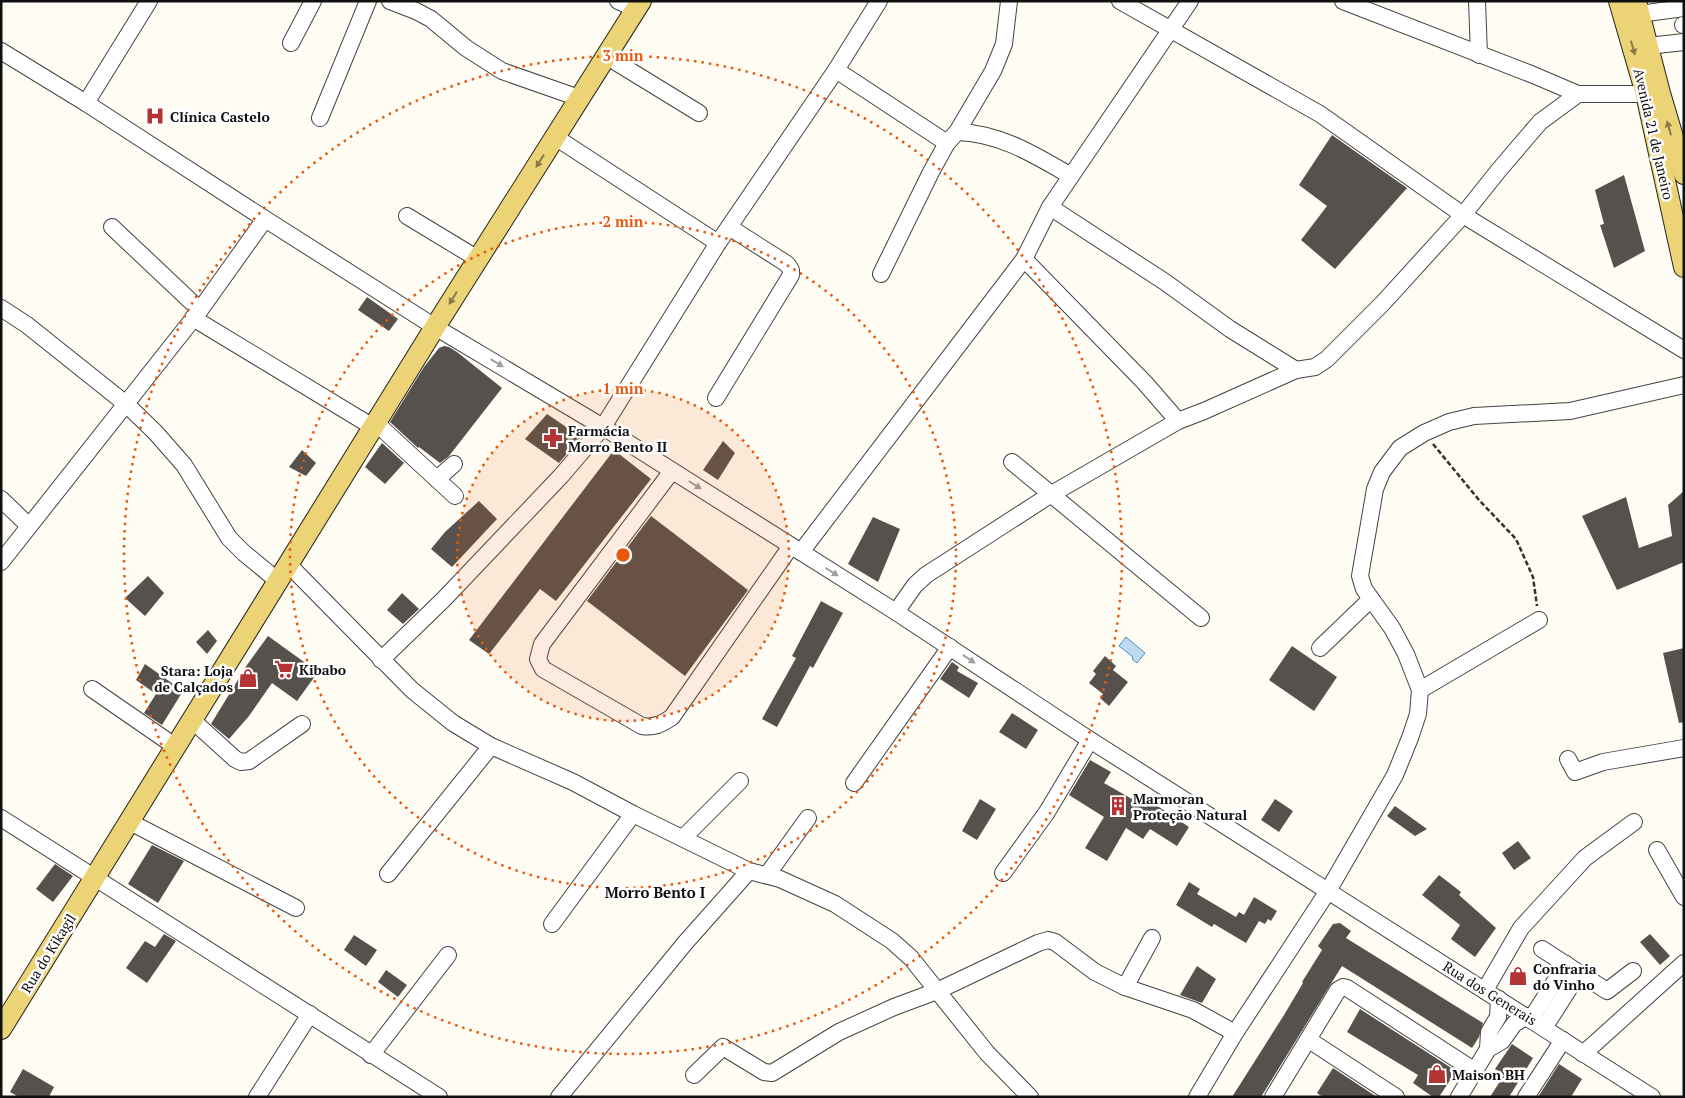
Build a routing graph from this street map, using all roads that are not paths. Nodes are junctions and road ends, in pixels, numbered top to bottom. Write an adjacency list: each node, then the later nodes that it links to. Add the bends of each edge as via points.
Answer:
1 (149, 1): 26 (street)
2 (313, 1): 17 (street)
3 (368, 1): 28 (street)
4 (390, 1): 25 (street, via 431,19 466,48 502,71)
5 (879, 1): 22 (street)
6 (1009, 1): 30 (street, via 1004,44 993,71)
7 (1120, 1): 15 (street)
8 (1190, 1): 15 (street)
9 (1343, 1): 20 (street)
10 (1477, 1): 20 (street)
11 (1619, 1): 24 (main road, Avenida 21 de Janeiro, one-way to 24)
12 (632, 4): 21 (main road, Rua do Kikagil)
13 (1638, 8): 14 (street); 18 (main road, Avenida 21 de Janeiro)
14 (1684, 8)
15 (1170, 30): 32 (street); 35 (street, via 1320,114)
16 (1684, 42): 18 (street)
17 (292, 43)
18 (1648, 46): 31 (main road, Avenida 21 de Janeiro, one-way to 18)
19 (1, 51): 26 (street, Rua dos Generais)
20 (1479, 55): 23 (street)
21 (606, 56): 25 (main road, Rua do Kikagil); 27 (street)
22 (836, 70): 30 (street); 38 (street)
23 (1578, 94): 24 (street); 35 (street, via 1540,122)
24 (1646, 94): 33 (main road, Avenida 21 de Janeiro)
25 (579, 98): 29 (main road, Rua do Kikagil)
26 (86, 103): 37 (street, Rua dos Generais)
27 (699, 113)
28 (320, 118)
29 (555, 137): 40 (street); 42 (main road, Rua do Kikagil, one-way to 42)
30 (952, 138): 32 (street, via 982,134 1010,142); 45 (street, via 931,172)
31 (1682, 164)
32 (1071, 176): 34 (street)
33 (1671, 205): 41 (main road); 44 (main road, Avenida 21 de Janeiro)
34 (1050, 207): 43 (street); 50 (street)
35 (1463, 215): 49 (street); 50 (street, via 1327,359 1314,367)
36 (407, 216): 42 (street)
37 (265, 219): 47 (street); 48 (street, Rua dos Generais)
38 (729, 227): 40 (street); 52 (street, via 787,264 791,275)
39 (112, 228): 47 (street)
40 (718, 243): 56 (street)
41 (1684, 255)
42 (478, 259): 48 (main road, Rua do Kikagil, one-way to 48)
43 (1024, 259): 54 (street); 65 (street)
44 (1684, 267)
45 (881, 274)
46 (1, 308): 53 (street)
47 (196, 314): 53 (street); 55 (street)
48 (435, 327): 55 (main road, Rua do Kikagil); 56 (street, Rua dos Generais, one-way to 56)
49 (1684, 350)
50 (1296, 370): 54 (street)
51 (1684, 385): 68 (street, via 1570,411 1474,416 1449,422 1400,448 1382,472 1375,489 1360,576)
52 (716, 398)
53 (126, 404): 64 (street); 67 (street, via 184,465 229,538 244,553)
54 (1178, 421): 61 (street)
55 (374, 425): 60 (street); 67 (main road, Rua do Kikagil)
56 (603, 427): 59 (street, Rua dos Generais); 74 (street, via 444,599)
57 (1012, 462): 61 (street)
58 (454, 464): 60 (street)
59 (672, 471): 65 (street, Rua dos Generais, one-way to 65); 65 (street, via 542,644 538,660 543,669 642,726 665,722)
60 (436, 478): 62 (street)
61 (1050, 494): 69 (street, via 926,575); 70 (street)
62 (454, 496)
63 (1, 499): 64 (street)
64 (29, 526): 66 (street)
65 (796, 549): 69 (street, Rua dos Generais, one-way to 69)
66 (1, 562)
67 (283, 573): 74 (street); 77 (main road, Rua do Kikagil)
68 (1371, 599): 73 (street); 76 (street, via 1392,628)
69 (896, 612): 72 (street, Rua dos Generais)
70 (1201, 618)
71 (1539, 620): 76 (street)
72 (950, 647): 79 (street, Rua dos Generais, one-way to 79); 85 (street)
73 (1320, 648)
74 (381, 660): 80 (street, via 453,723)
75 (92, 689): 81 (street)
76 (1420, 690): 98 (street, via 1418,714 1395,774)
77 (192, 720): 78 (street, via 241,762 248,761); 81 (main road, Rua do Kikagil)
78 (302, 724)
79 (1090, 740): 94 (street, via 1047,812); 98 (street, Rua dos Generais)
80 (491, 746): 86 (street, via 573,782); 95 (street)
81 (176, 747): 89 (main road, Rua do Kikagil)
82 (1684, 748): 83 (street, via 1603,762 1575,772)
83 (1568, 759)
84 (740, 781): 91 (street)
85 (854, 783)
86 (633, 814): 91 (street); 101 (street)
87 (1, 818): 97 (street)
88 (808, 818): 96 (street)
89 (130, 822): 97 (main road, Rua do Kikagil); 100 (street)
90 (1634, 822): 109 (street, via 1585,858 1521,928)
91 (683, 838): 93 (street)
92 (1656, 850): 99 (street)
93 (749, 871): 96 (street); 125 (street)
94 (1003, 873)
95 (388, 874)
96 (766, 875): 110 (street, via 835,904 870,926 911,958)
97 (95, 877): 112 (street); 114 (main road, Rua do Kikagil)
98 (1328, 891): 109 (street, Rua dos Generais); 115 (street)
99 (1684, 897)
100 (296, 908)
101 (552, 924)
102 (1152, 938): 108 (street)
103 (1542, 949): 106 (street)
104 (448, 955): 120 (street)
105 (1684, 962): 119 (street)
106 (1572, 969): 107 (street, via 1607,991); 113 (street)
107 (1633, 971)
108 (1125, 987): 110 (street, via 1095,972 1048,940); 115 (street, via 1193,1010)
109 (1485, 990): 111 (street, Rua dos Generais)
110 (937, 991): 122 (street, via 839,1032 772,1073 764,1072 723,1047); 126 (street, via 986,1053)
111 (1499, 999): 113 (street, Rua dos Generais); 118 (street)
112 (310, 1014): 120 (street); 123 (street)
113 (1534, 1021): 117 (street, Rua dos Generais); 118 (street, via 1511,1027)
114 (1, 1029)
115 (1235, 1033): 127 (street)
116 (1309, 1040): 121 (street, via 1338,990 1343,987); 128 (street); 129 (street)
117 (1563, 1040): 119 (street, Rua dos Generais); 131 (street)
118 (1493, 1041): 121 (street)
119 (1583, 1054): 132 (street, Rua dos Generais)
120 (371, 1055): 124 (street)
121 (1475, 1071): 130 (street)
122 (694, 1075)
123 (257, 1097)
124 (439, 1097)
125 (559, 1097)
126 (1030, 1097)
127 (1197, 1097)
128 (1273, 1097)
129 (1396, 1097)
130 (1458, 1097)
131 (1526, 1097)
132 (1652, 1097)

